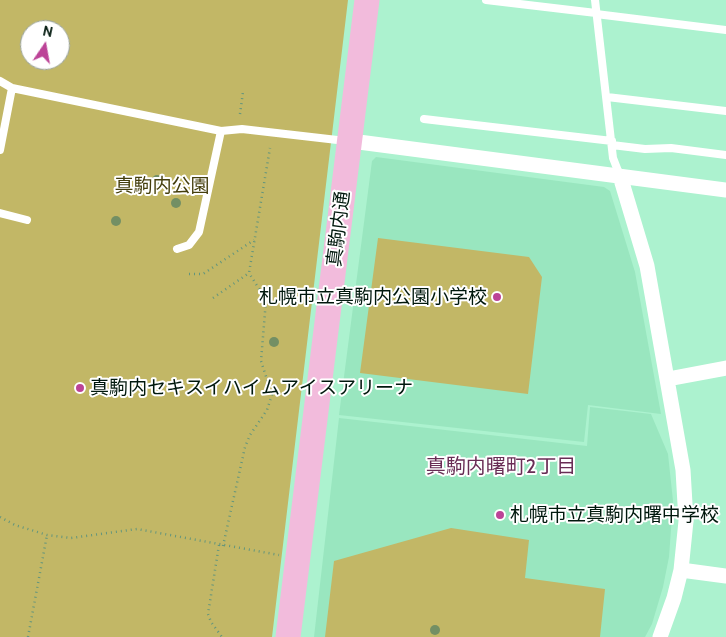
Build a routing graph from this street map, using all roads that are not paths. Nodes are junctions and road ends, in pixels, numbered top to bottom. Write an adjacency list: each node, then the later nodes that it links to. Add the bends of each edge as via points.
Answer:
1 (368, 0): 12 (highway, 真駒内通)
2 (486, 0): 4 (lane)
3 (595, 0): 4 (lane)
4 (596, 14): 5 (lane); 8 (lane)
5 (726, 30)
6 (0, 81): 7 (lane)
7 (12, 88): 11 (lane); 14 (lane)
8 (607, 97): 9 (lane); 13 (lane)
9 (726, 111)
10 (424, 119): 13 (lane)
11 (220, 131): 12 (lane, via 242,129); 20 (lane, via 199,232 189,245)
12 (351, 141): 16 (street); 25 (highway, 真駒内通)
13 (612, 143): 15 (lane, via 645,149 671,148); 16 (lane, via 613,158)
14 (0, 150)
15 (726, 155)
16 (620, 176): 17 (street); 22 (street, via 647,266)
17 (726, 190)
18 (0, 213): 19 (lane)
19 (28, 220)
20 (177, 250)
21 (726, 368): 22 (street)
22 (668, 379): 23 (street, via 685,493 686,522)
23 (681, 570): 24 (street); 26 (street)
24 (726, 576)
25 (288, 637)
26 (660, 637)

